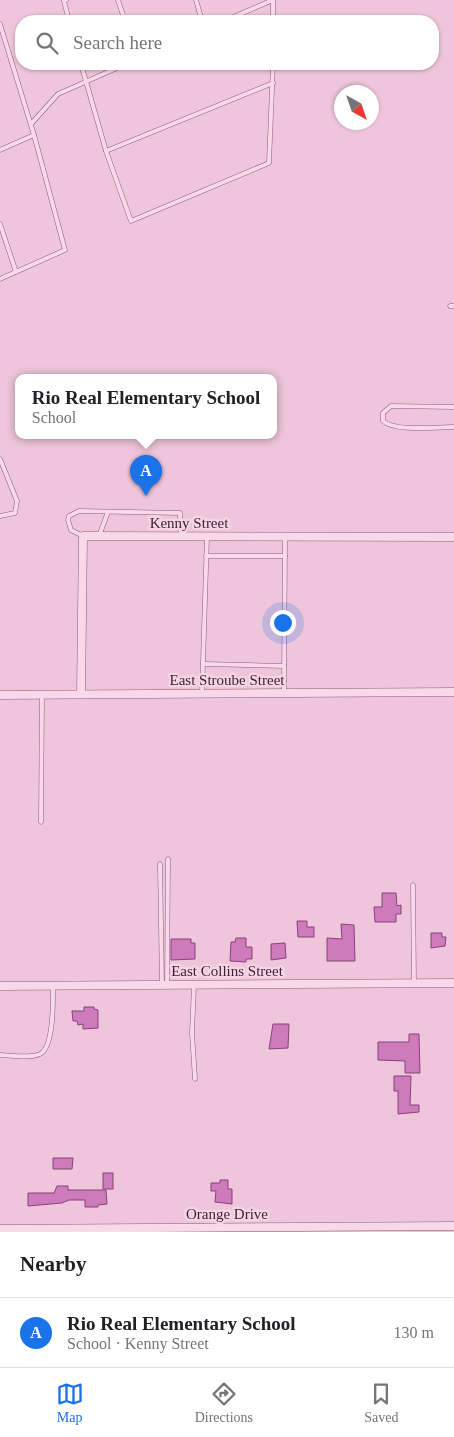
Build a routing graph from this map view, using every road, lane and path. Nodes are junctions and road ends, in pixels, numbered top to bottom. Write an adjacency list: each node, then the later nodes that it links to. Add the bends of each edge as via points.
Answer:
1 (66, 0): 4 (lane)
2 (118, 0): 5 (lane)
3 (196, 0): 6 (lane)
4 (68, 15)
5 (123, 15)
6 (200, 15)
7 (238, 15): 8 (lane, via 273,0)
8 (273, 15)
9 (0, 24): 15 (lane)
10 (82, 70): 13 (lane)
11 (111, 70): 13 (lane)
12 (273, 70): 14 (lane)
13 (85, 80): 15 (lane, via 58,94); 18 (lane)
14 (273, 83): 18 (lane); 18 (lane, via 269,163 131,221)
15 (31, 124): 16 (lane)
16 (34, 135): 17 (lane); 20 (lane, via 65,250)
17 (0, 150)
18 (106, 151)
19 (0, 224): 20 (lane)
20 (16, 272): 21 (lane)
21 (0, 279)
22 (454, 407): 23 (lane, via 391,406 383,413 383,421 398,427)
23 (454, 427)
24 (0, 459): 26 (lane, via 16,501 15,513)
25 (108, 512): 27 (lane, via 79,511 69,516 71,530); 28 (lane); 30 (lane, via 180,513)
26 (0, 516)
27 (82, 536): 28 (street, Kenny Street); 40 (street)
28 (99, 536): 30 (street, Kenny Street)
29 (454, 536): 32 (street, Kenny Street)
30 (181, 537): 31 (street, Kenny Street)
31 (207, 537): 32 (street, Kenny Street); 33 (lane)
32 (285, 537): 34 (lane)
33 (206, 556): 34 (lane); 35 (lane)
34 (284, 556): 36 (lane)
35 (204, 664): 36 (lane); 41 (lane)
36 (284, 666): 38 (lane)
37 (454, 692): 38 (street, East Stroube Street)
38 (284, 693): 41 (street, East Stroube Street)
39 (42, 694): 40 (street, East Stroube Street); 42 (street, East Stroube Street); 43 (lane)
40 (81, 694): 41 (street, East Stroube Street)
41 (202, 694)
42 (0, 695)
43 (41, 822)
44 (168, 859): 49 (lane)
45 (160, 864): 49 (lane)
46 (413, 885): 47 (lane)
47 (414, 984): 48 (street, East Collins Street); 50 (street, East Collins Street)
48 (454, 984)
49 (164, 985): 50 (street, East Collins Street); 52 (street, East Collins Street)
50 (194, 985): 54 (lane, via 192,1033)
51 (0, 986): 52 (street, East Collins Street)
52 (52, 986): 53 (lane, via 46,1048 34,1056)
53 (0, 1055)
54 (195, 1079)
55 (454, 1226): 56 (street, Orange Drive)
56 (0, 1229)

